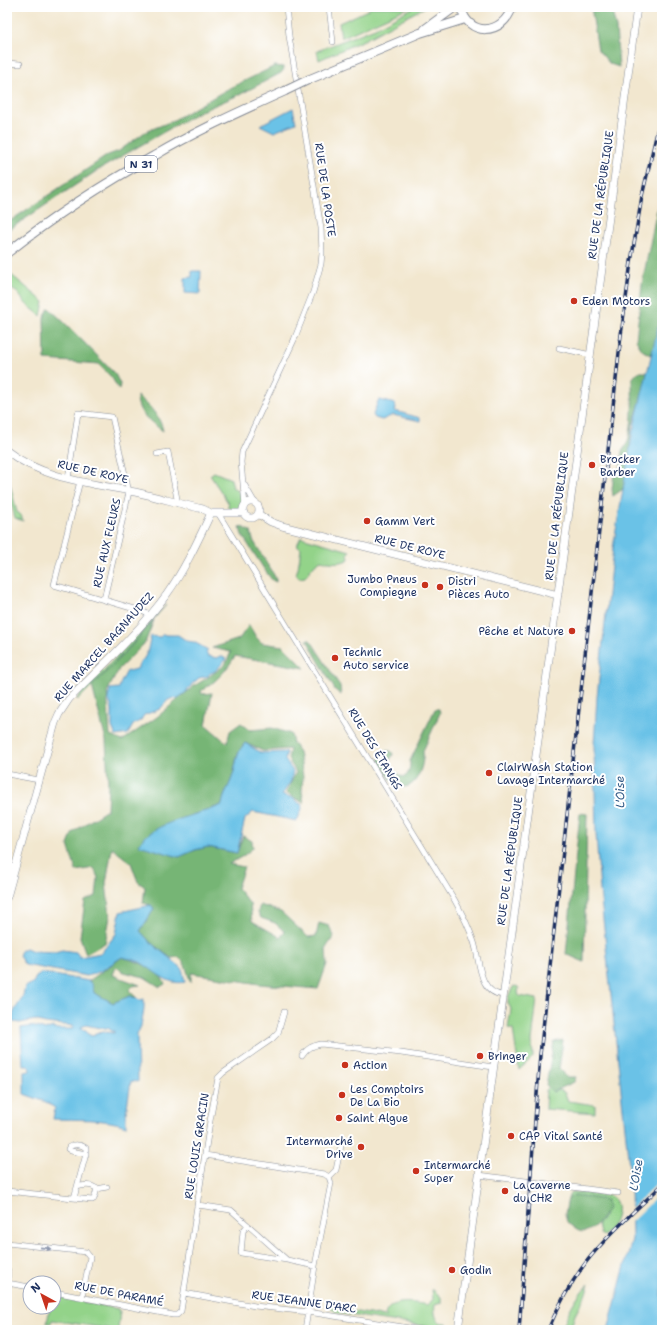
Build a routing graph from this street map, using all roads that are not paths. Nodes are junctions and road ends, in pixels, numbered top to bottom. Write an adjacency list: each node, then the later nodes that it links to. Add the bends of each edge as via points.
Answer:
1 (286, 7): 19 (street, RUE DE LA POSTE, via 321,228 322,253 313,292 303,318 242,452)
2 (329, 7): 9 (street)
3 (455, 7): 8 (main road, N 31)
4 (461, 7): 7 (main road)
5 (512, 7): 7 (main road, via 507,19 497,27 480,29)
6 (637, 7): 14 (main road, RUE DE LA RÉPUBLIQUE)
7 (466, 19): 8 (main road, N 31)
8 (420, 33): 12 (main road, N 31, bridge, via 285,90 210,126 154,156 62,214)
9 (333, 42)
10 (7, 62): 11 (street)
11 (20, 64)
12 (7, 253)
13 (559, 348): 14 (street)
14 (590, 355): 27 (main road, RUE DE LA RÉPUBLIQUE)
15 (7, 451): 17 (main road, RUE DE ROYE, via 39,470)
16 (157, 454): 22 (street, via 168,452)
17 (68, 478): 18 (main road, RUE DE ROYE); 20 (street, via 78,413 112,417)
18 (80, 481): 20 (main road, RUE DE ROYE); 28 (street, via 54,585)
19 (243, 482): 21 (street, RUE DE LA POSTE); 23 (street, RUE DE LA POSTE)
20 (129, 492): 22 (main road, RUE DE ROYE); 28 (street, RUE AUX FLEURS)
21 (255, 503): 23 (main road); 26 (main road, via 259,509)
22 (178, 504): 24 (main road, RUE DE ROYE)
23 (245, 505): 25 (main road)
24 (214, 513): 25 (main road, RUE DE ROYE); 29 (main road, RUE MARCEL BAGNAUDEZ, via 177,579); 35 (street, RUE DES ÉTANGS, via 454,899 474,941 481,976 486,986 494,994)
25 (244, 513): 26 (main road, via 251,518)
26 (258, 514): 27 (main road, RUE DE ROYE, via 282,526)
27 (558, 595): 35 (main road, RUE DE LA RÉPUBLIQUE)
28 (104, 599): 29 (street)
29 (150, 616): 31 (main road, RUE MARCEL BAGNAUDEZ, via 59,714 54,723)
30 (7, 774): 31 (street)
31 (39, 780): 33 (main road, RUE MARCEL BAGNAUDEZ)
32 (7, 865): 33 (street)
33 (15, 868): 34 (main road, RUE MARCEL BAGNAUDEZ)
34 (7, 897)
35 (503, 995): 38 (main road, RUE DE LA RÉPUBLIQUE)
36 (284, 1012): 41 (street, RUE LOUIS GRACIN, via 278,1033 272,1039 218,1078)
37 (302, 1056): 38 (street, via 311,1046 321,1044)
38 (493, 1067): 42 (main road, RUE DE LA RÉPUBLIQUE)
39 (341, 1146): 43 (street, via 336,1170)
40 (86, 1154): 44 (street)
41 (205, 1156): 43 (street, via 324,1174); 50 (street, RUE LOUIS GRACIN)
42 (479, 1175): 48 (street); 65 (main road, RUE DE LA RÉPUBLIQUE)
43 (329, 1177): 54 (street, via 332,1183)
44 (77, 1187): 46 (street, via 82,1185); 49 (street)
45 (107, 1187): 46 (street)
46 (97, 1189): 49 (street, via 92,1200)
47 (7, 1191): 49 (street)
48 (618, 1193)
49 (74, 1198)
50 (198, 1205): 51 (street, via 231,1210); 59 (street, RUE LOUIS GRACIN)
51 (248, 1225): 53 (street); 53 (street, via 243,1231 241,1253)
52 (7, 1243): 60 (street, one-way to 60, via 86,1252 90,1257)
53 (287, 1260): 54 (street)
54 (315, 1266): 61 (street)
55 (7, 1271): 56 (main road)
56 (7, 1283): 57 (street)
57 (22, 1286)
58 (62, 1293): 60 (street, RUE DE PARAMÉ)
59 (184, 1293): 61 (street, RUE JEANNE D'ARC, via 255,1306); 62 (street, RUE LOUIS GRACIN)
60 (82, 1297): 62 (street, RUE DE PARAMÉ, via 173,1315)
61 (308, 1312): 63 (street); 64 (street, RUE JEANNE D'ARC)
62 (179, 1314)
63 (305, 1330)
64 (422, 1330)
65 (458, 1330)

